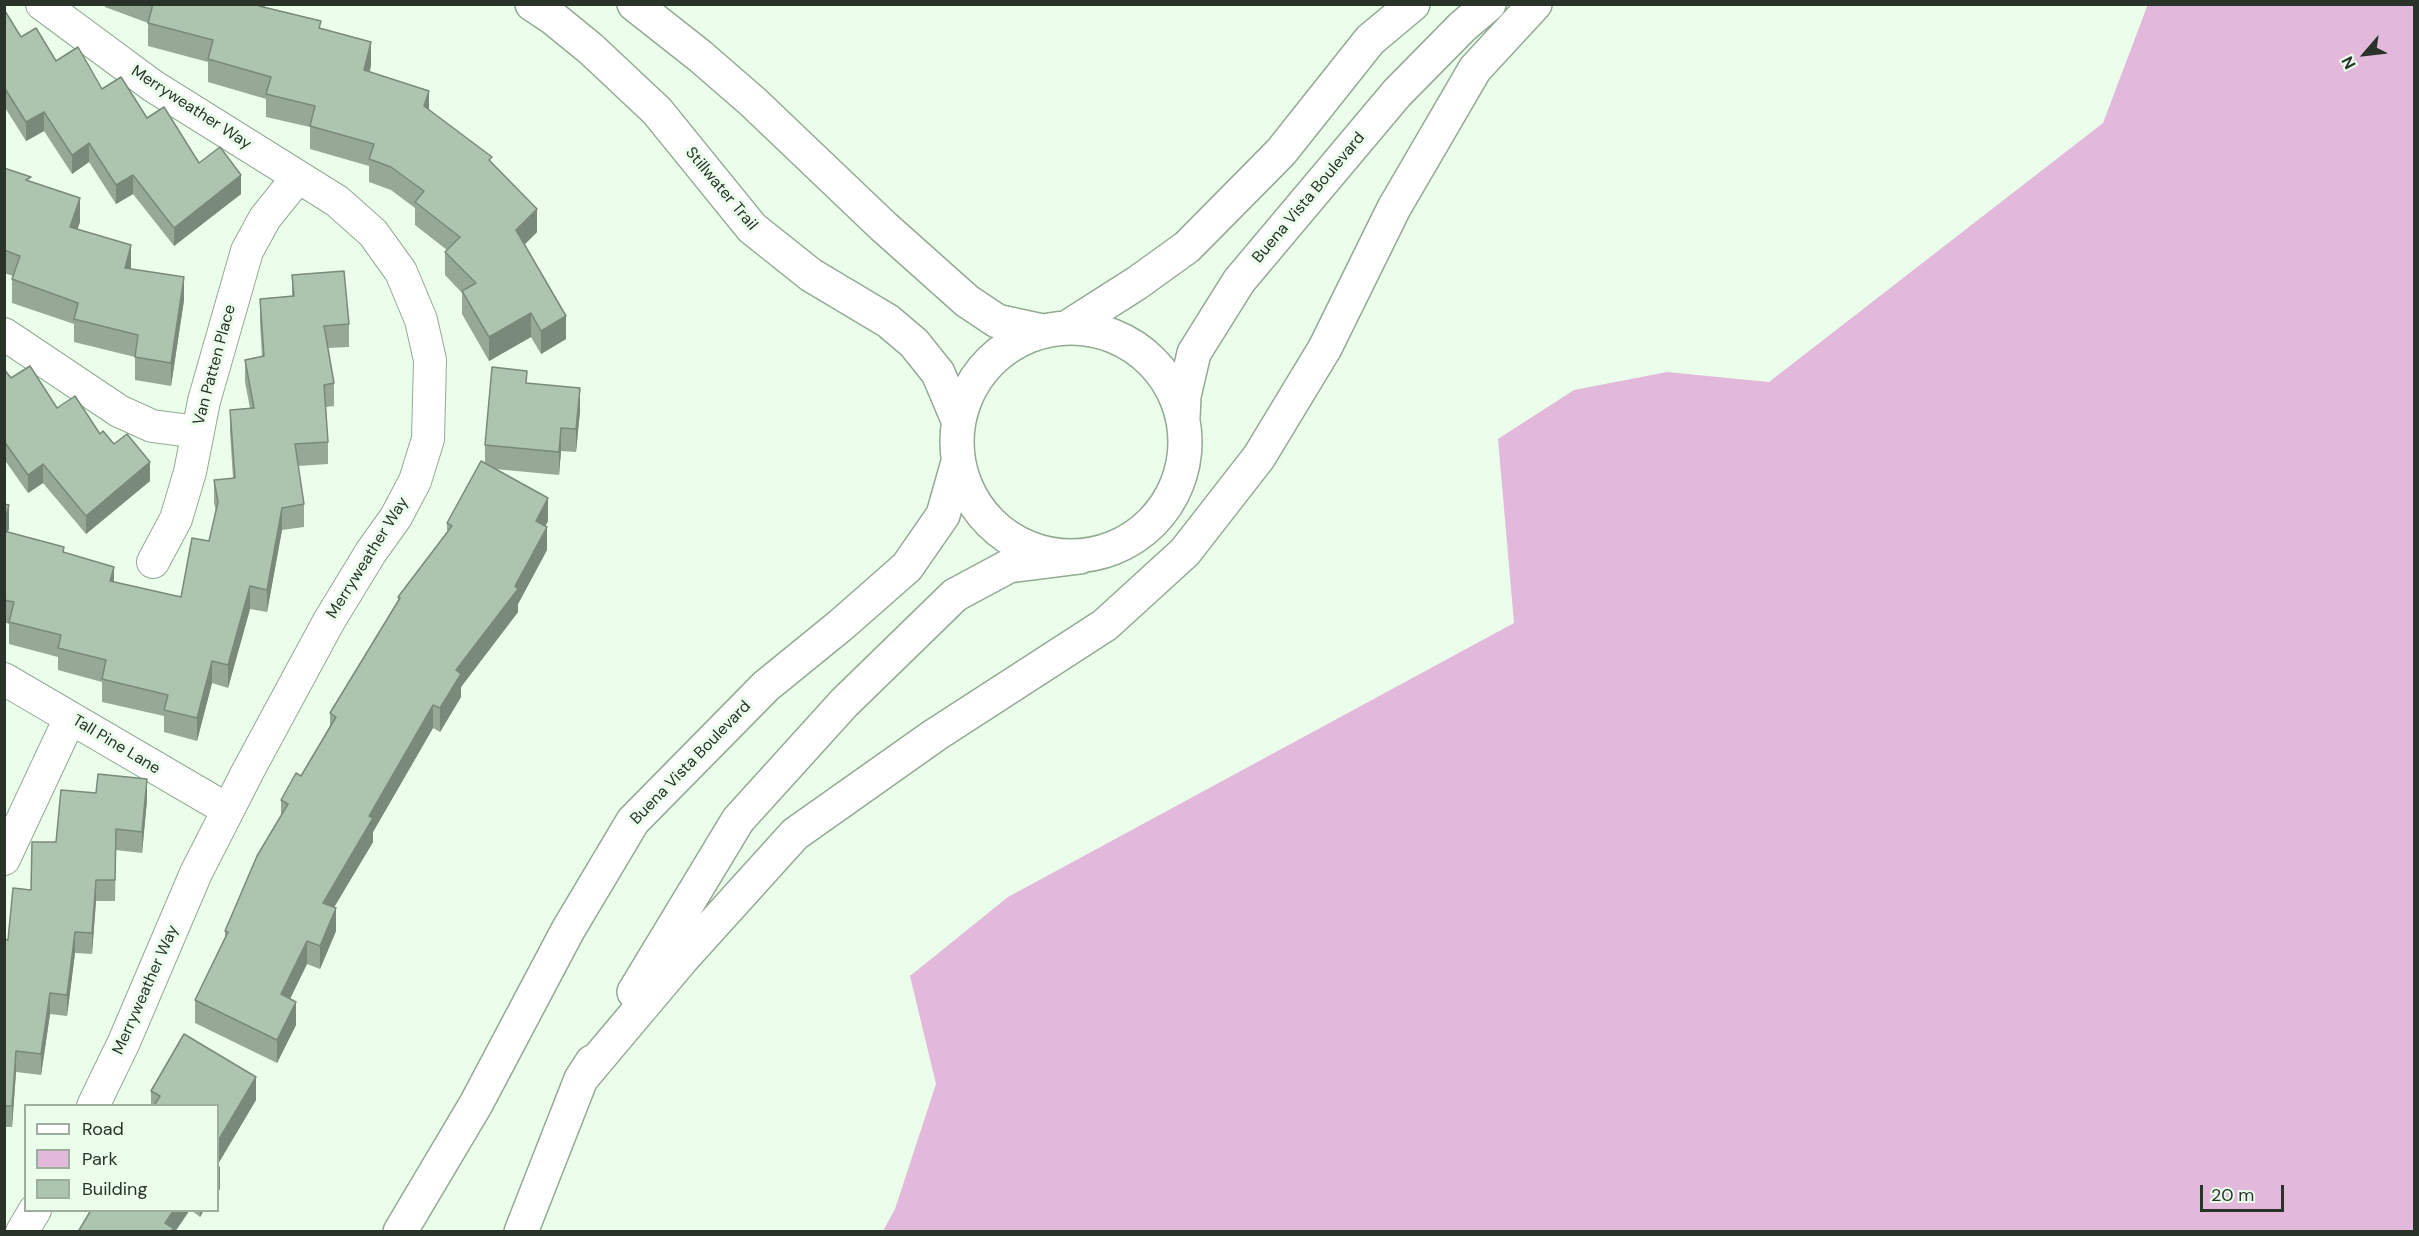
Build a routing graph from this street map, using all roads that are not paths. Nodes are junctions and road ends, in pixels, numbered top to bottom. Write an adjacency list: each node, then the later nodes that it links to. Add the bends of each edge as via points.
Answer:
1 (42, 4): 7 (street, Merryweather Way, via 153,86)
2 (532, 4): 10 (main road, Stillwater Trail, via 591,49 657,111 752,228 811,275 888,321 914,344 938,373)
3 (634, 4): 8 (main road, via 746,96 967,301 997,321)
4 (1413, 4): 8 (main road, Buena Vista Boulevard, via 1370,40 1281,152 1187,247 1137,283)
5 (1489, 4): 11 (main road, Buena Vista Boulevard, via 1397,93 1239,281 1194,353 1184,396)
6 (1534, 4): 20 (main road, via 1475,69 1394,208 1325,348 1260,458 1185,552 1105,625 936,735 795,834)
7 (298, 177): 12 (street, Van Patten Place, via 265,218 247,251); 18 (street, Merryweather Way, via 337,201 373,233 401,272 421,320 430,360 428,439 415,481 396,518 329,621)
8 (1055, 329): 10 (main road, Buena Vista Boulevard, via 1019,340 992,359 971,386); 11 (main road, Buena Vista Boulevard, via 1103,332 1135,347 1161,371 1178,402)
9 (4, 334): 12 (street, via 119,411 152,426)
10 (958, 420): 13 (main road, Buena Vista Boulevard)
11 (1183, 422): 14 (main road, Buena Vista Boulevard, via 1186,437 1182,472 1168,504 1144,531 1114,549)
12 (198, 432): 15 (street, Van Patten Place, via 176,519)
13 (958, 462): 14 (main road, Buena Vista Boulevard, via 969,494 988,521 1015,542 1047,554); 24 (main road, Buena Vista Boulevard, via 943,514 907,567 766,686 633,821)
14 (1080, 557): 20 (main road, Buena Vista Boulevard, via 1010,566 955,595 844,703 738,820)
15 (153, 562)
16 (4, 679): 17 (street, Tall Pine Lane)
17 (70, 718): 18 (street, Tall Pine Lane); 19 (street)
18 (228, 810): 21 (street, Merryweather Way)
19 (4, 858)
20 (581, 1079): 25 (main road, Buena Vista Boulevard)
21 (94, 1104)
22 (34, 1212): 23 (street)
23 (22, 1232)
24 (400, 1232)
25 (521, 1232)

